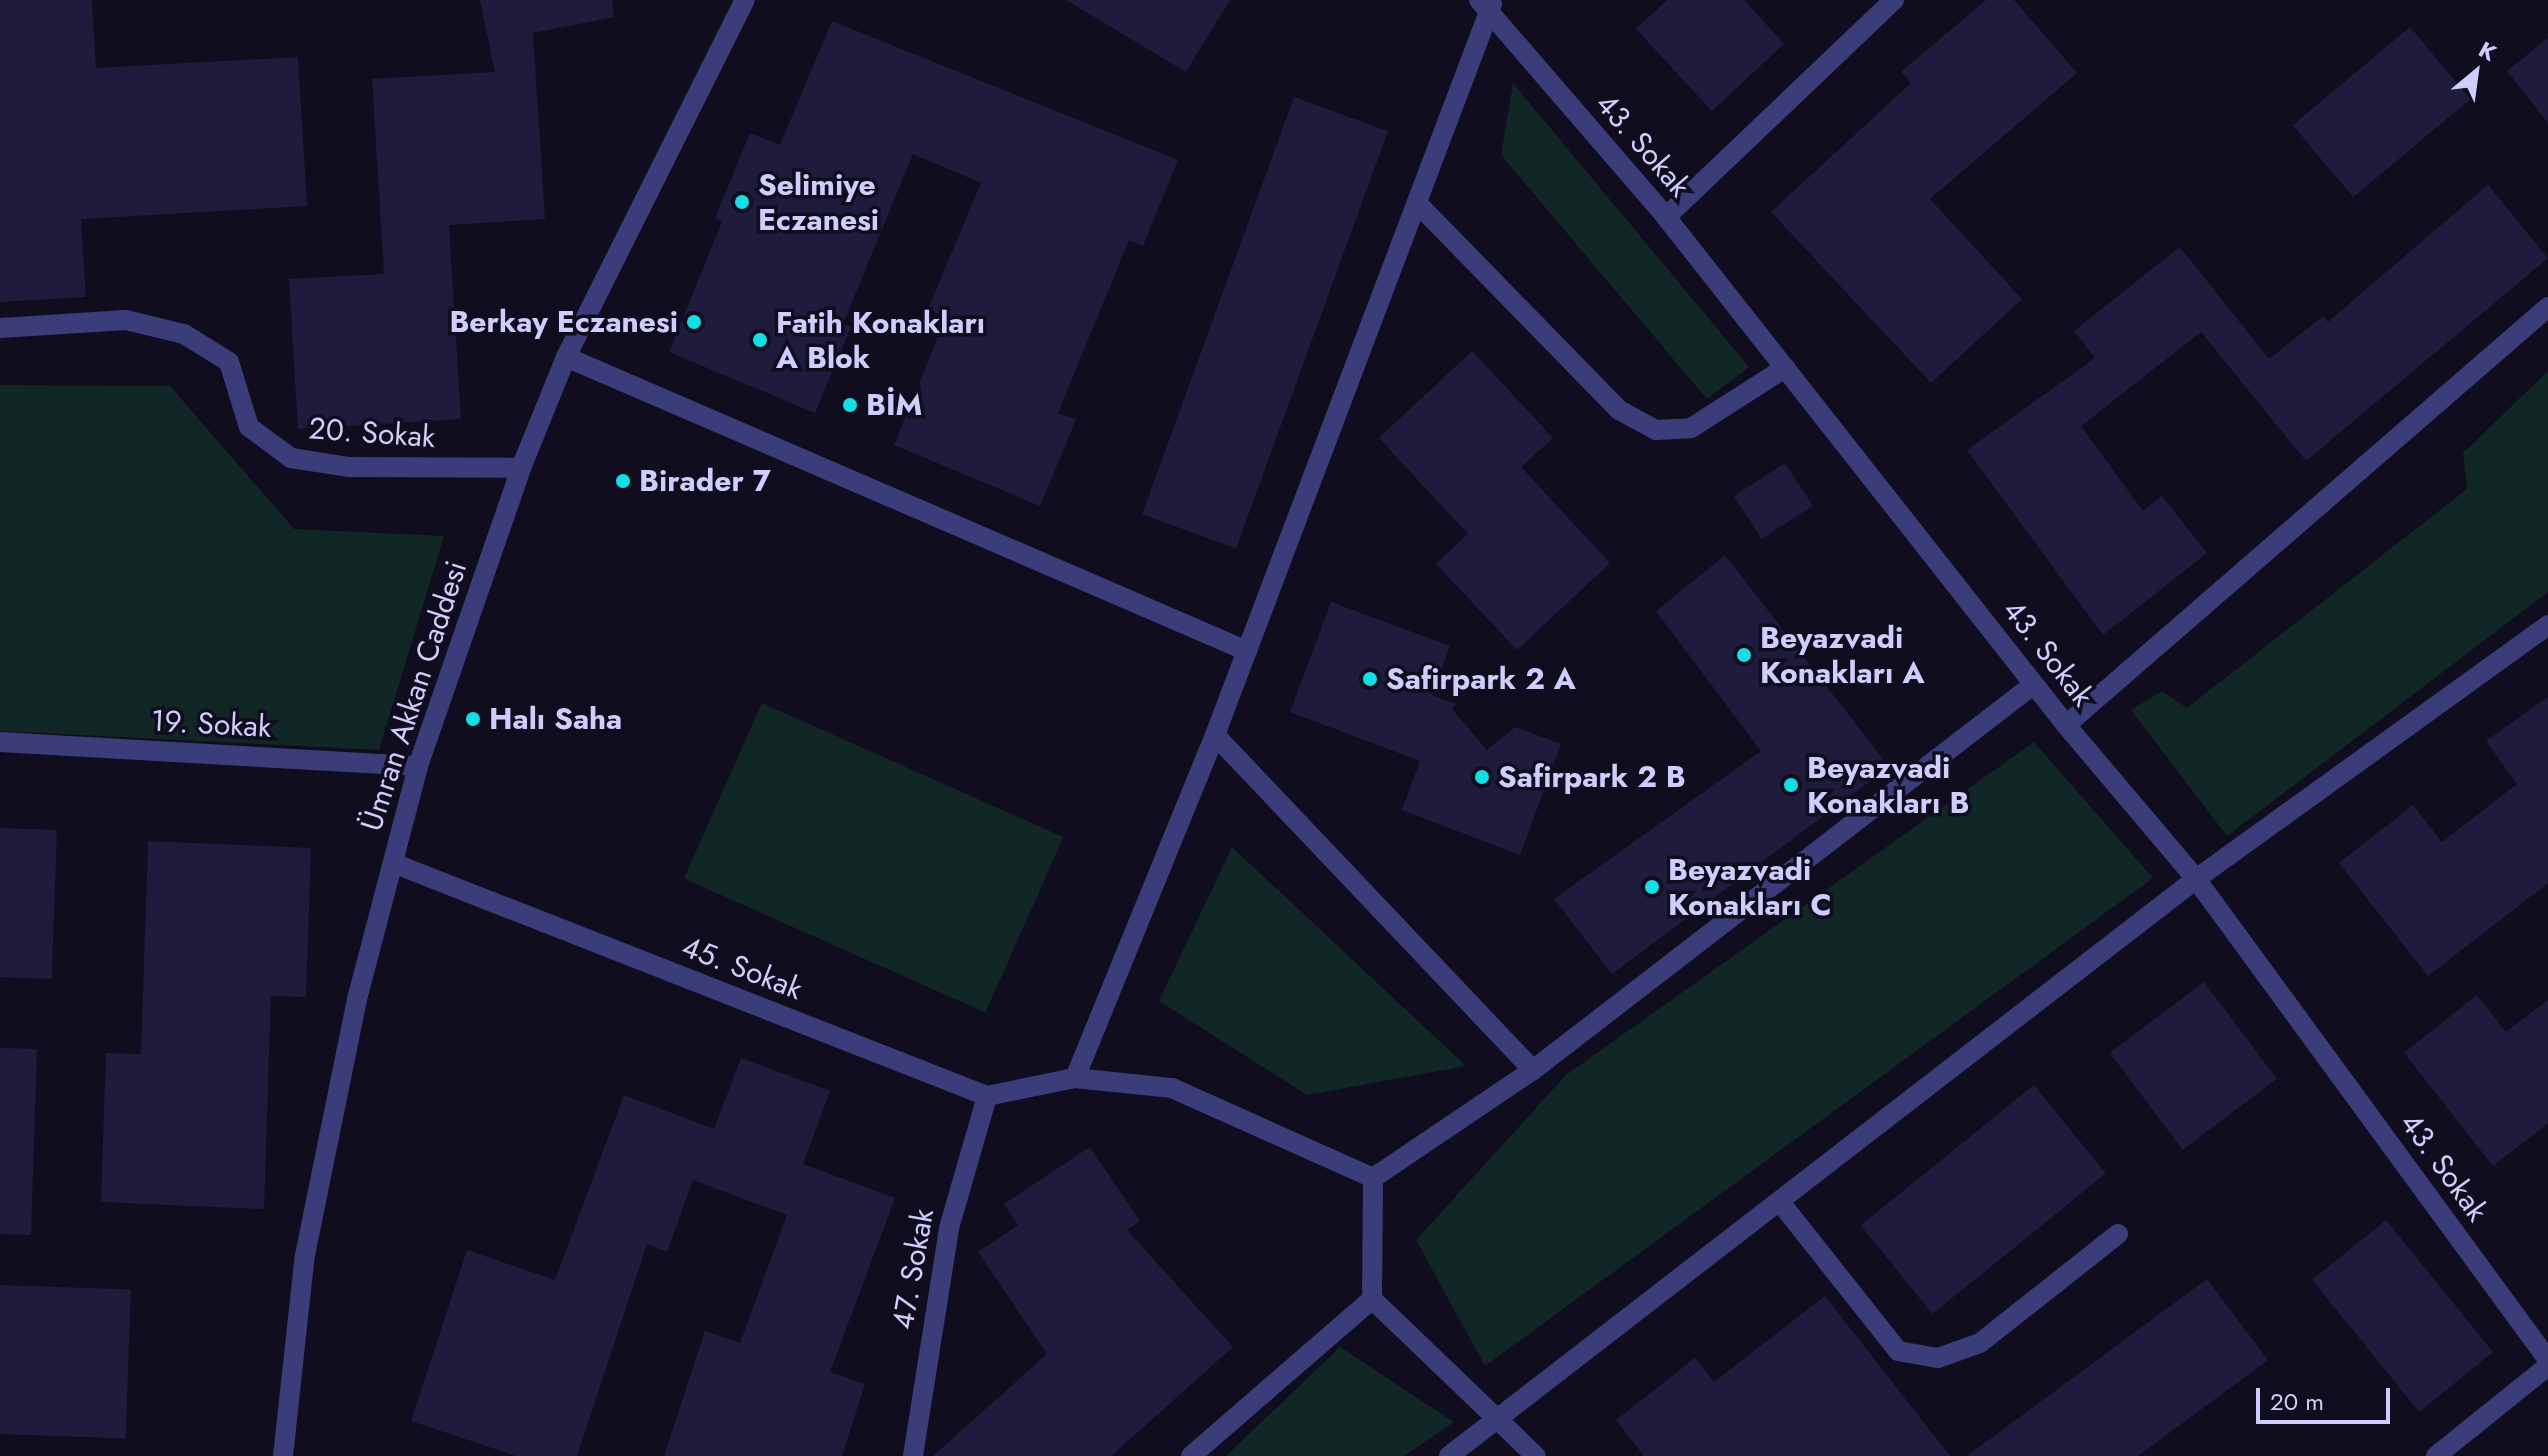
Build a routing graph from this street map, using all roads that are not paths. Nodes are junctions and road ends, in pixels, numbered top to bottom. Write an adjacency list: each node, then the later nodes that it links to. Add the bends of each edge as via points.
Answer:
1 (745, 0): 8 (street, Ümran Akkan Caddesi)
2 (1894, 0): 5 (street)
3 (1487, 4): 4 (street); 5 (street, 43. Sokak)
4 (1417, 203): 9 (street, via 1619,410 1656,430 1691,428); 12 (street)
5 (1666, 217): 9 (street, 43. Sokak)
6 (2548, 307): 14 (street)
7 (0, 328): 10 (street, 20. Sokak, via 126,320 184,334 229,362 249,427 291,458 349,467)
8 (566, 357): 10 (street, Ümran Akkan Caddesi); 12 (street)
9 (1785, 368): 13 (street, 43. Sokak)
10 (521, 468): 17 (street, Ümran Akkan Caddesi)
11 (2548, 625): 19 (street)
12 (1247, 651): 15 (street)
13 (2034, 684): 14 (street, 43. Sokak); 20 (street)
14 (2066, 725): 19 (street, 43. Sokak)
15 (1215, 735): 20 (street); 21 (street)
16 (0, 742): 17 (street, 19. Sokak)
17 (418, 766): 18 (street, Ümran Akkan Caddesi)
18 (393, 863): 22 (street, 45. Sokak); 30 (street, Ümran Akkan Caddesi, via 357,999 305,1255)
19 (2196, 879): 24 (street); 27 (street, 43. Sokak)
20 (1533, 1070): 23 (street)
21 (1075, 1078): 22 (street); 23 (street, via 1172,1088)
22 (987, 1096): 31 (street, 47. Sokak, via 949,1228)
23 (1373, 1178): 26 (street)
24 (1780, 1202): 25 (street, via 1898,1351 1938,1358 1980,1343); 29 (street)
25 (2118, 1234)
26 (1372, 1299): 29 (street); 32 (street)
27 (2548, 1360)
28 (2548, 1366): 35 (street)
29 (1500, 1421): 33 (street); 34 (street)
30 (283, 1456)
31 (913, 1456)
32 (1191, 1456)
33 (1449, 1456)
34 (1536, 1456)
35 (2436, 1456)

